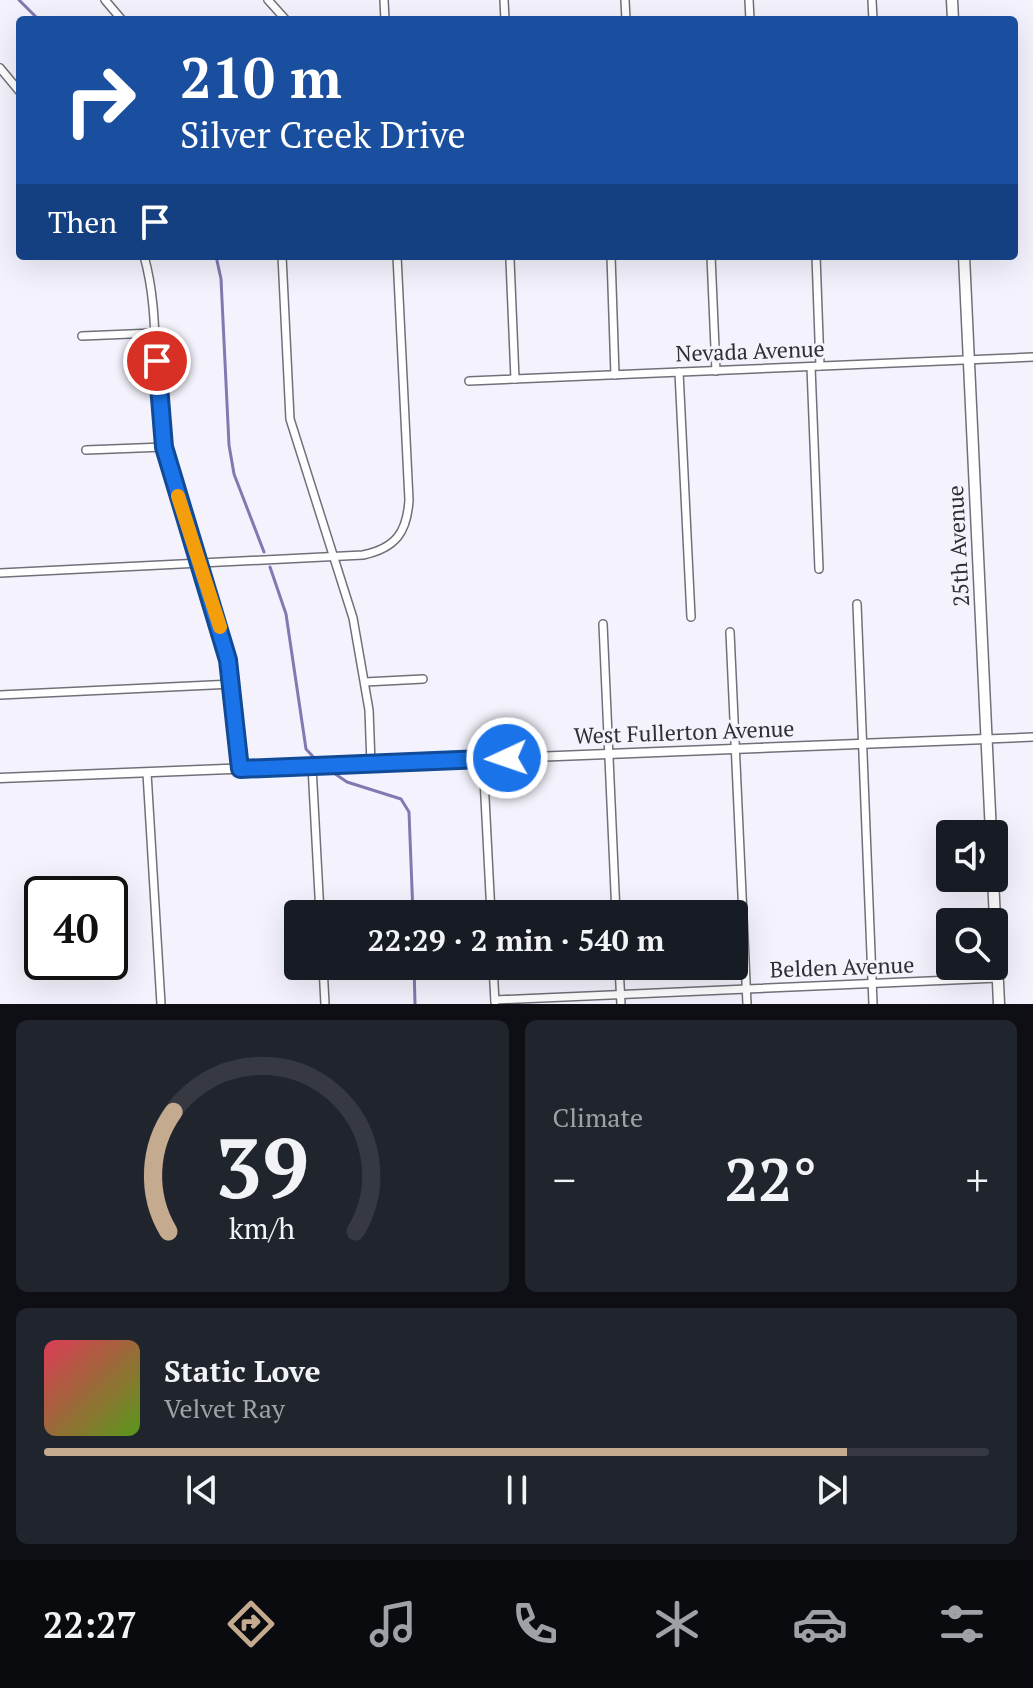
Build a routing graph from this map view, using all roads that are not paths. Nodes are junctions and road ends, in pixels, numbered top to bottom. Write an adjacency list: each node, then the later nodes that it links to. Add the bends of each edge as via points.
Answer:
1 (105, 0): 3 (street)
2 (268, 0): 4 (street)
3 (119, 16)
4 (282, 16)
5 (0, 68): 6 (street)
6 (16, 87)
7 (145, 260): 15 (street)
8 (282, 260): 28 (street, via 290,419)
9 (397, 260): 28 (street, via 408,517 402,534 386,549)
10 (510, 260): 24 (street)
11 (611, 260): 23 (street)
12 (711, 260): 21 (street)
13 (816, 260): 19 (street)
14 (964, 260): 18 (main road, 25th Avenue)
15 (154, 333): 16 (street); 26 (street)
16 (82, 336)
17 (1033, 357): 18 (street, Nevada Avenue)
18 (969, 360): 19 (street, Nevada Avenue); 42 (main road, 25th Avenue)
19 (820, 366): 20 (street, Nevada Avenue)
20 (811, 367): 21 (street, Nevada Avenue); 30 (street)
21 (716, 371): 22 (street, Nevada Avenue)
22 (679, 372): 23 (street, Nevada Avenue); 33 (street)
23 (615, 375): 24 (street, Nevada Avenue)
24 (515, 379): 25 (street, Nevada Avenue)
25 (469, 381)
26 (164, 447): 27 (street); 29 (street)
27 (86, 450)
28 (333, 557): 29 (street); 37 (street, via 353,618)
29 (197, 562): 31 (street); 38 (street)
30 (819, 569)
31 (0, 573)
32 (857, 604): 43 (street)
33 (691, 617)
34 (603, 624): 45 (street)
35 (730, 632): 44 (street)
36 (423, 679): 37 (street)
37 (365, 682): 47 (street)
38 (233, 684): 39 (street); 49 (street)
39 (0, 695)
40 (486, 735): 46 (street)
41 (1033, 737): 42 (street, West Fullerton Avenue)
42 (986, 739): 43 (street, West Fullerton Avenue); 52 (main road, 25th Avenue)
43 (861, 743): 44 (street, West Fullerton Avenue); 60 (street)
44 (735, 748): 45 (street, West Fullerton Avenue); 61 (street)
45 (609, 754): 46 (street, West Fullerton Avenue); 55 (street)
46 (483, 759): 47 (street, West Fullerton Avenue); 54 (street)
47 (371, 764): 48 (street, West Fullerton Avenue)
48 (313, 766): 49 (street, West Fullerton Avenue); 53 (street)
49 (240, 769): 50 (street, West Fullerton Avenue)
50 (147, 773): 51 (street, West Fullerton Avenue); 64 (street)
51 (0, 778)
52 (990, 820)
53 (319, 900)
54 (490, 900)
55 (615, 900)
56 (324, 980): 65 (street)
57 (494, 980): 63 (street)
58 (948, 980): 60 (street, Belden Avenue)
59 (998, 980): 68 (main road)
60 (872, 983): 61 (street, Belden Avenue); 67 (street)
61 (746, 989): 62 (street, Belden Avenue); 66 (street)
62 (620, 999): 63 (street, Belden Avenue)
63 (495, 1002)
64 (161, 1004)
65 (325, 1004)
66 (747, 1004)
67 (873, 1004)
68 (999, 1004)

